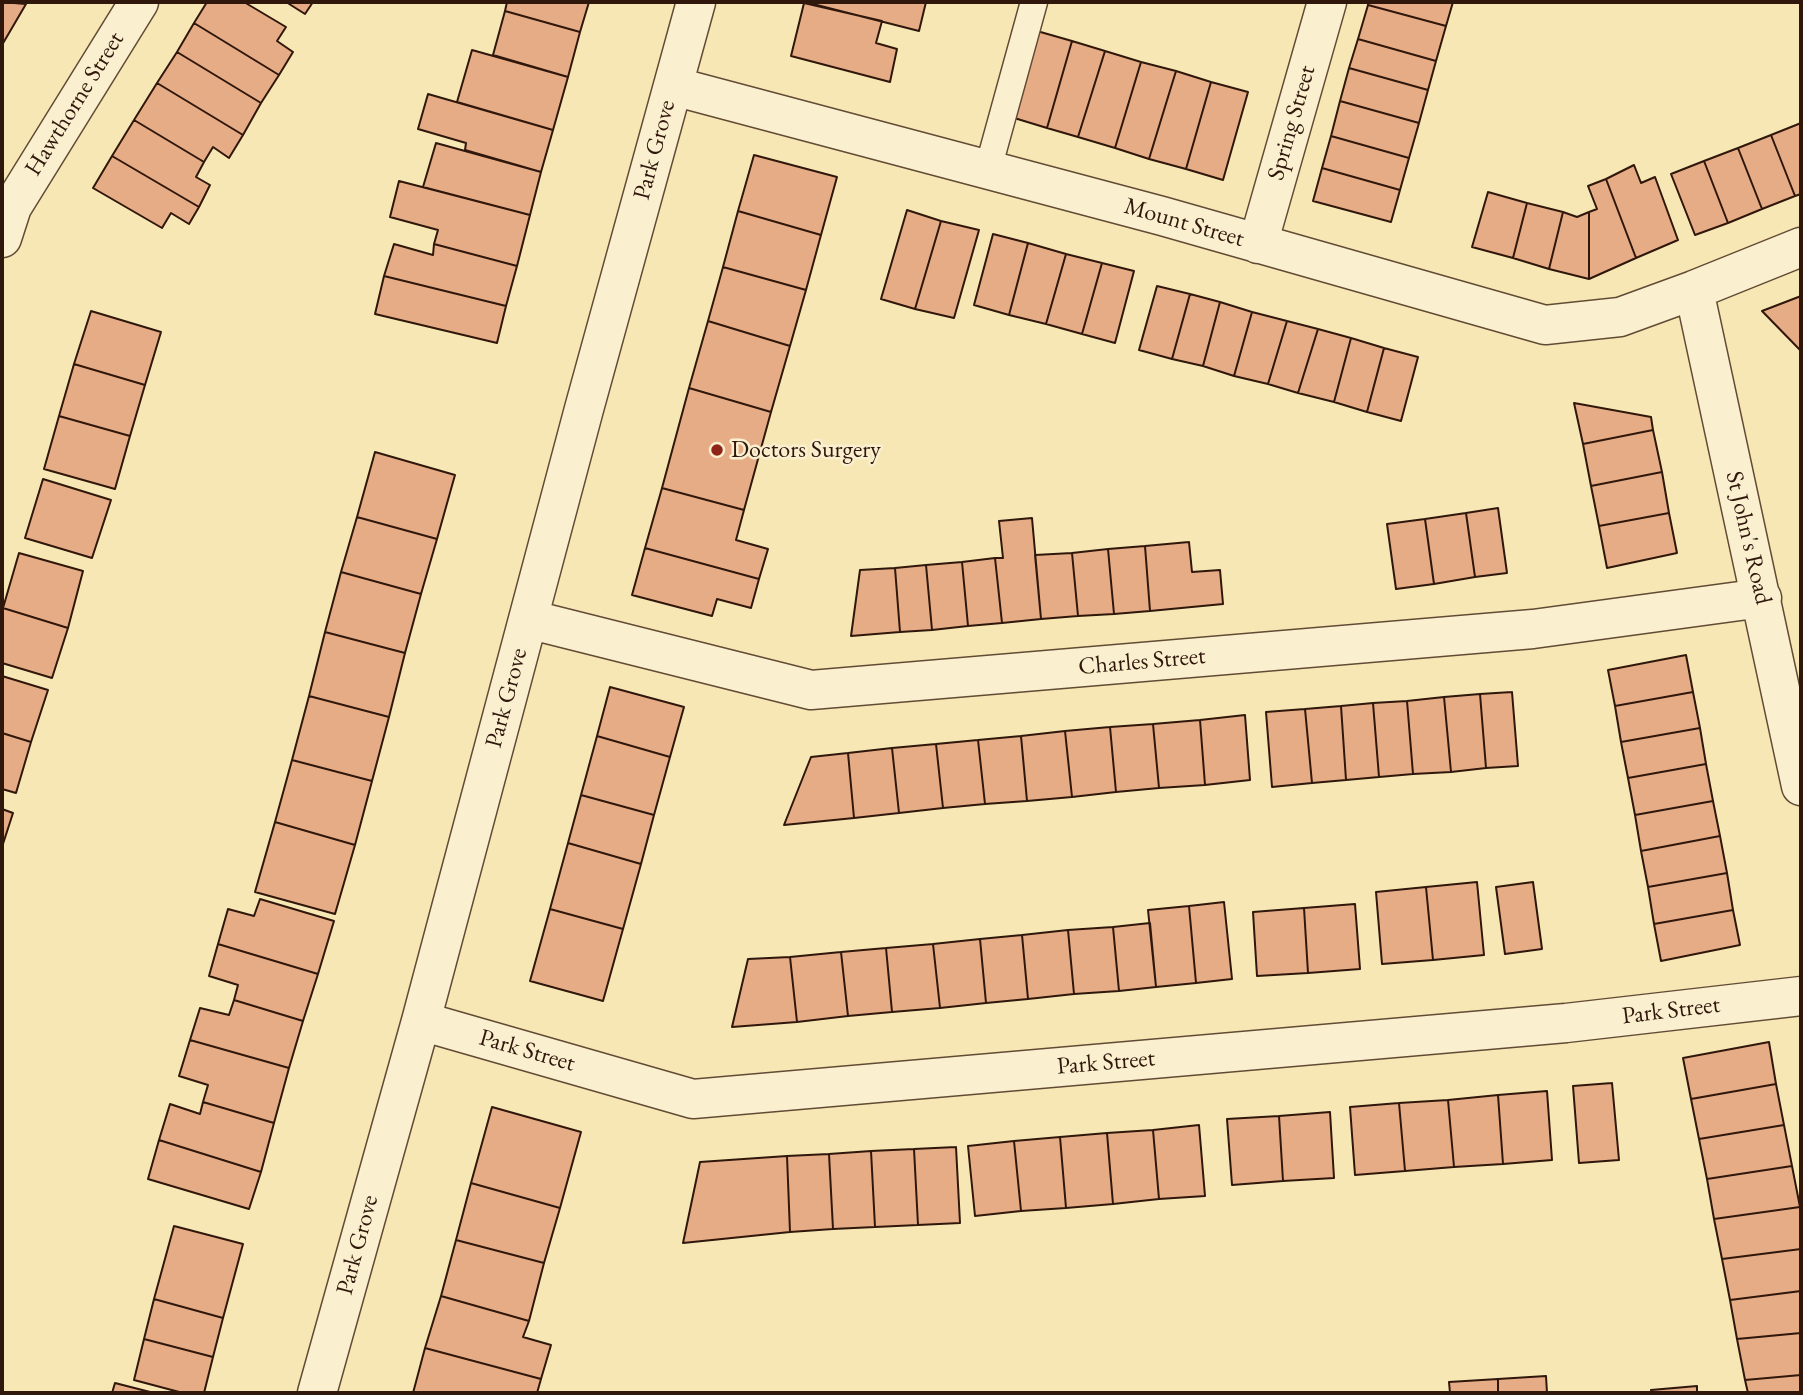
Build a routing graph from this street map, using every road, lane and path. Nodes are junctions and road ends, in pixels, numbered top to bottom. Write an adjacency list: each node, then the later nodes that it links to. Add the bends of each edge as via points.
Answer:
1 (139, 2): 7 (street, Hawthorne Street)
2 (696, 2): 5 (street, Park Grove)
3 (1034, 2): 6 (lane)
4 (1318, 4): 8 (street, Spring Street)
5 (673, 86): 6 (street, Mount Street); 12 (street, Park Grove)
6 (988, 169): 8 (street, Mount Street)
7 (5, 215)
8 (1258, 244): 10 (street, Mount Street, via 1545,325 1620,317)
9 (1801, 247): 10 (street, Mount Street)
10 (1694, 290): 11 (street, St John's Road)
11 (1762, 598): 12 (street, Charles Street, via 1533,629 811,690); 13 (street, St John's Road)
12 (528, 619): 15 (street, Park Grove)
13 (1801, 786)
14 (1801, 996): 15 (street, Park Street, via 1566,1024 693,1099)
15 (421, 1021): 16 (street, Park Grove)
16 (317, 1393)

